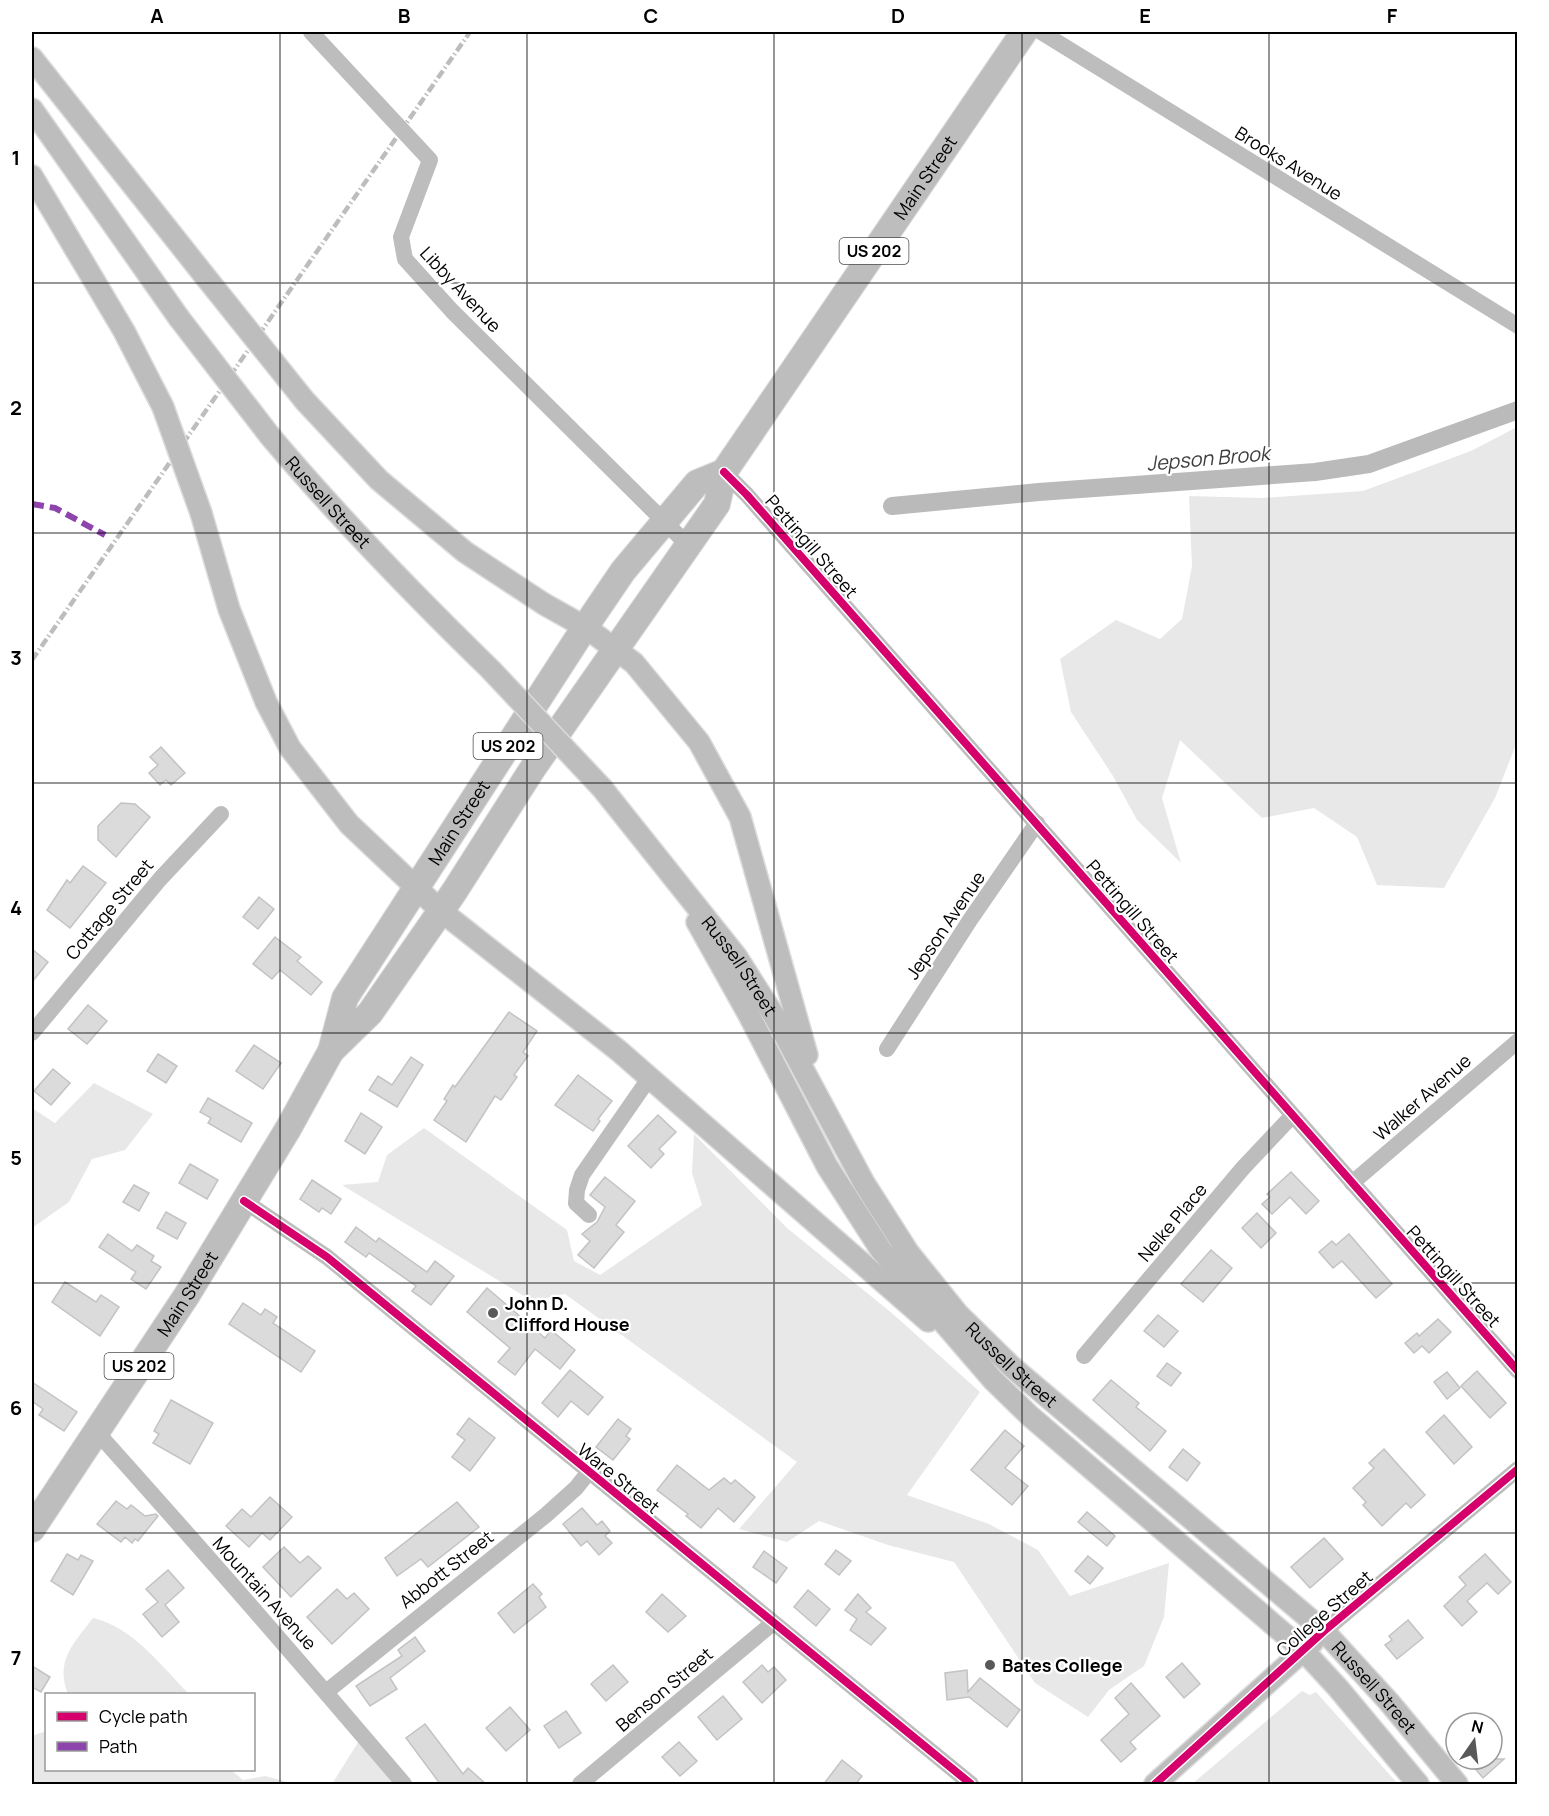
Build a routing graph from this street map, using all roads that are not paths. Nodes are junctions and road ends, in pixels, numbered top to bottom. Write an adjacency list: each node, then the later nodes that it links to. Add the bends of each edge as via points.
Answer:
1 (311, 32): 9 (street, Libby Avenue, via 430,160 400,237 405,259 452,311)
2 (1024, 32): 8 (highway, Main Street / US 202)
3 (1041, 32): 7 (street, Brooks Avenue)
4 (32, 58): 11 (main road, bridge, via 305,401 379,480 465,552)
5 (32, 109): 15 (main road, Russell Street, bridge, via 179,318 270,436 405,587 491,670 602,788)
6 (32, 176): 16 (main road, bridge, via 124,331 163,407 247,660 290,748 349,824)
7 (1518, 326)
8 (724, 472): 9 (highway, Main Street / US 202, via 697,483); 10 (highway, Main Street / US 202, via 717,504); 14 (street, Pettingill Street)
9 (665, 520): 10 (street, Libby Avenue); 11 (highway, Main Street / US 202)
10 (688, 545): 12 (highway, Main Street / US 202)
11 (585, 627): 12 (main road); 16 (highway, Main Street / US 202)
12 (615, 649): 17 (highway, Main Street / US 202); 24 (main road, via 634,663 699,742 740,817 798,1030)
13 (221, 814): 18 (street, Cottage Street, via 160,879)
14 (1037, 823): 20 (street, Jepson Avenue); 23 (street, Pettingill Street)
15 (664, 864): 24 (main road, Russell Street, via 736,956 775,1017); 30 (main road, Russell Street, via 749,1015 827,1166 881,1250)
16 (415, 888): 17 (main road); 21 (highway, Main Street / US 202, via 345,998)
17 (441, 911): 21 (highway, Main Street / US 202, via 370,1013); 22 (main road)
18 (32, 1033)
19 (1518, 1041): 25 (street, Walker Avenue)
20 (887, 1049)
21 (331, 1051): 26 (highway, Main Street / US 202)
22 (650, 1077): 27 (street, via 582,1175 576,1203); 30 (main road)
23 (1292, 1116): 25 (street, Pettingill Street); 28 (street, Nelke Place)
24 (838, 1133): 36 (main road, Russell Street, via 908,1252 988,1345)
25 (1352, 1183): 29 (street, Pettingill Street)
26 (244, 1202): 31 (highway, Main Street / US 202, via 187,1295); 33 (street, Ware Street, via 327,1257)
27 (589, 1215)
28 (1084, 1356)
29 (1518, 1371)
30 (993, 1380): 37 (main road, Russell Street, via 1066,1450)
31 (95, 1430): 34 (highway, Main Street / US 202); 38 (street, Mountain Avenue)
32 (1518, 1469): 36 (street, College Street)
33 (588, 1473): 35 (street, Ware Street); 38 (street, Abbott Street, via 546,1515)
34 (32, 1528)
35 (773, 1623): 40 (street, Benson Street); 41 (street, Ware Street)
36 (1324, 1631): 37 (main road, College Street); 44 (main road, Russell Street)
37 (1303, 1650): 42 (main road, College Street); 43 (main road, Russell Street)
38 (326, 1692): 39 (street, Mountain Avenue)
39 (404, 1785)
40 (580, 1785)
41 (971, 1785)
42 (1155, 1785)
43 (1418, 1785)
44 (1457, 1785)

